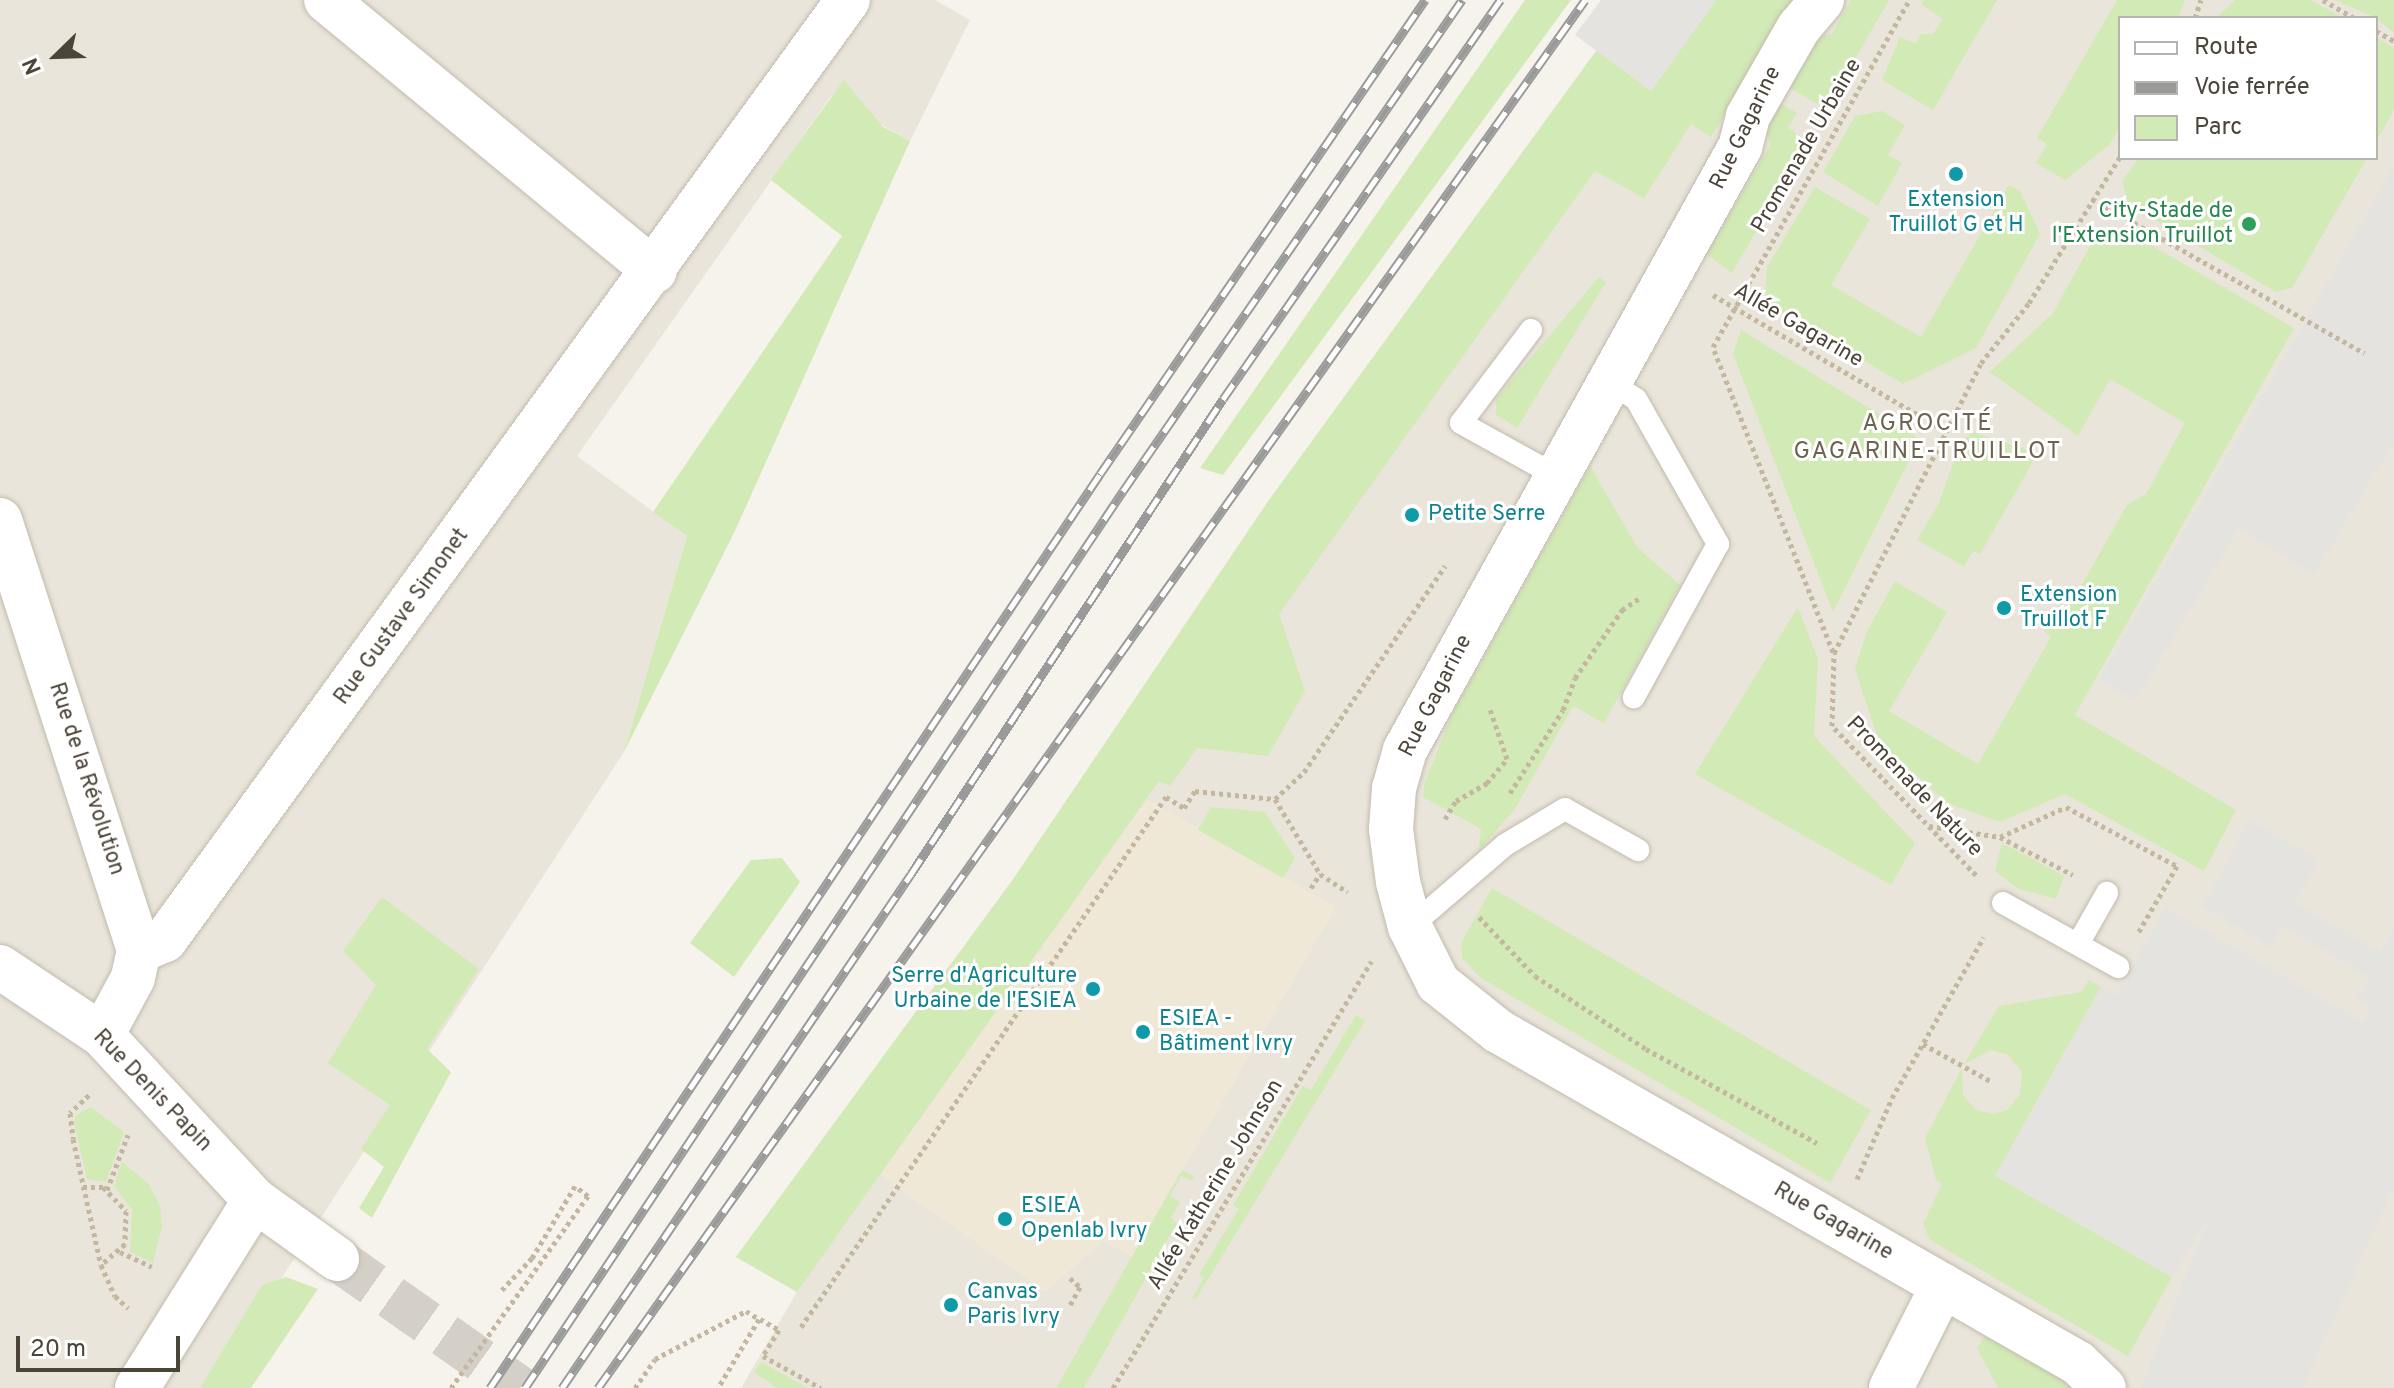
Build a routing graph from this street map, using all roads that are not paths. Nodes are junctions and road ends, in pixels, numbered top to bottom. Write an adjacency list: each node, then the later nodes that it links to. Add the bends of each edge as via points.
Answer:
1 (326, 0): 4 (street)
2 (848, 0): 4 (street, Rue Gustave Simonet)
3 (1822, 0): 6 (street, Rue Gagarine, via 1799,27 1754,105 1740,147)
4 (655, 271): 15 (street, Rue Gustave Simonet, via 165,940)
5 (1531, 330): 7 (lane, via 1461,423)
6 (1608, 381): 7 (street, Rue Gagarine); 9 (lane, via 1636,399 1718,544)
7 (1555, 475): 13 (street, Rue Gagarine, via 1405,750 1394,788 1391,829)
8 (0, 520): 15 (street, Rue de la Révolution)
9 (1634, 697)
10 (1638, 850): 13 (lane, via 1565,809 1505,845)
11 (2107, 893): 14 (lane)
12 (2003, 903): 14 (lane)
13 (1410, 927): 21 (street, Rue Gagarine, via 1444,990 1498,1031)
14 (2078, 944): 17 (lane)
15 (139, 951): 18 (street, via 133,978)
16 (0, 967): 18 (street, Rue Denis Papin)
17 (2118, 967)
18 (102, 1035): 19 (street, Rue Denis Papin)
19 (255, 1200): 20 (street, Rue Denis Papin); 22 (street)
20 (337, 1259)
21 (1943, 1285): 23 (street); 24 (street, Rue Gagarine, via 2078,1363)
22 (137, 1388)
23 (1891, 1388)
24 (2104, 1388)

